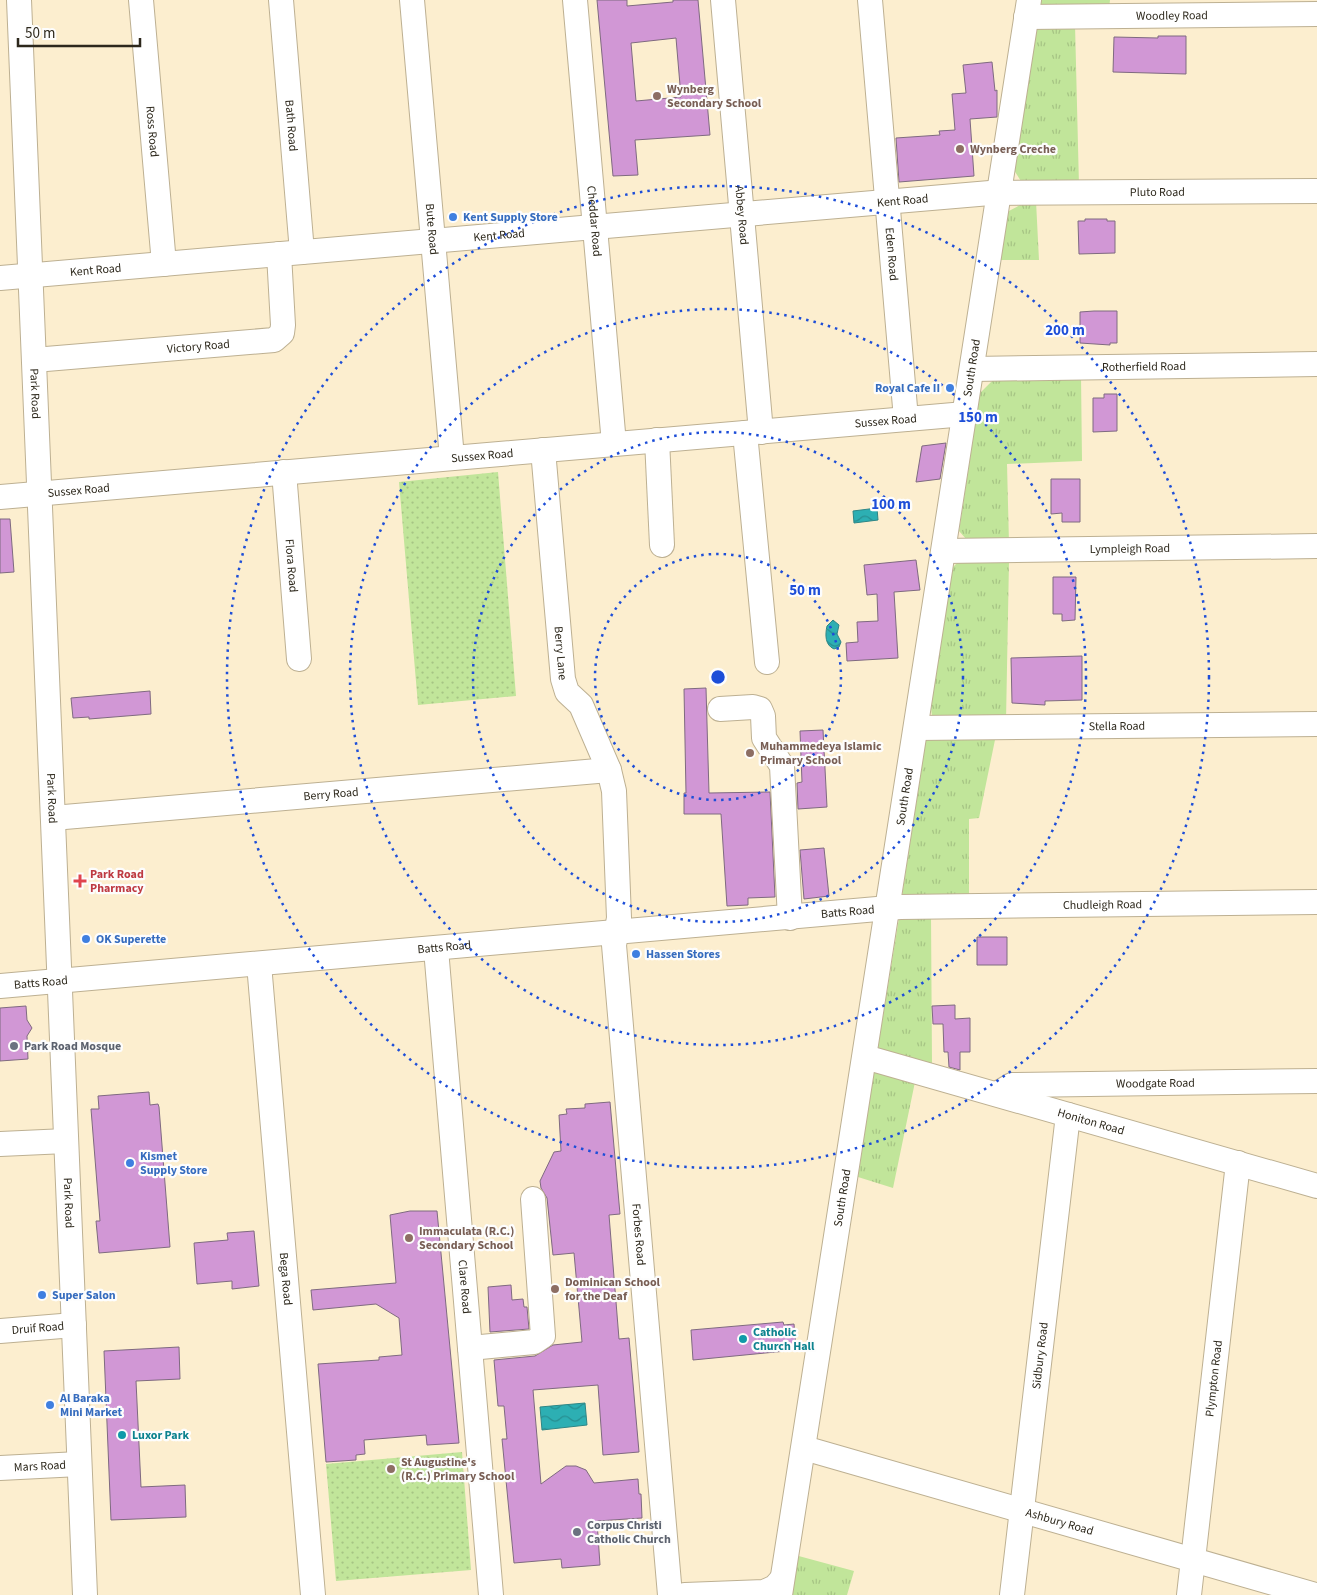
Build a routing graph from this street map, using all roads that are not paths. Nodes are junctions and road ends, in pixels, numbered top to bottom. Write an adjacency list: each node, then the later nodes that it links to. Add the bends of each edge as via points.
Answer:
1 (19, 0): 19 (street, Park Road)
2 (141, 0): 18 (street, Ross Road)
3 (281, 0): 16 (street, Bath Road)
4 (412, 0): 15 (street, Bute Road)
5 (575, 0): 14 (street, Cheddar Road)
6 (723, 0): 13 (street, Abbey Road)
7 (870, 0): 12 (street, Eden Road)
8 (1028, 8): 9 (street, Woodley Road); 11 (street, South Road)
9 (1317, 14)
10 (1317, 190): 11 (street, Pluto Road)
11 (999, 194): 12 (street, Kent Road); 23 (street, South Road)
12 (887, 202): 13 (street, Kent Road); 25 (street, Eden Road)
13 (742, 215): 14 (street, Kent Road); 26 (street, Abbey Road)
14 (595, 228): 15 (street, Kent Road); 28 (street, Cheddar Road)
15 (433, 240): 16 (street, Kent Road); 30 (street, Bute Road)
16 (302, 252): 17 (street, Kent Road)
17 (279, 254): 18 (street, Kent Road); 21 (street, Victory Road, via 284,325 282,333 274,340)
18 (164, 264): 19 (street, Kent Road)
19 (31, 276): 20 (street, Kent Road); 21 (street, Park Road)
20 (0, 278)
21 (34, 360): 32 (street, Park Road)
22 (1317, 364): 23 (street, Rotherfield Road)
23 (972, 369): 24 (street, South Road)
24 (965, 414): 25 (street, Sussex Road); 36 (street, South Road)
25 (906, 419): 26 (street, Sussex Road)
26 (753, 432): 27 (street, Sussex Road); 38 (street, Abbey Road)
27 (657, 440): 28 (street, Sussex Road); 34 (street)
28 (614, 444): 29 (street, Sussex Road)
29 (543, 450): 30 (street, Sussex Road); 42 (street, Berry Lane, via 562,680 567,692 581,705)
30 (452, 458): 31 (street, Sussex Road)
31 (284, 472): 32 (street, Sussex Road); 37 (street, Flora Road)
32 (40, 494): 33 (street, Sussex Road); 43 (street, Park Road)
33 (0, 497)
34 (662, 545)
35 (1317, 546): 36 (street, Lympleigh Road)
36 (944, 551): 41 (street, South Road)
37 (299, 659)
38 (767, 662)
39 (720, 709): 46 (street, via 760,709 764,738 782,766)
40 (1317, 724): 41 (street, Stella Road)
41 (916, 728): 45 (street, South Road)
42 (610, 770): 43 (street, Berry Road); 47 (street, Berry Lane, via 617,816)
43 (53, 818): 50 (street, Park Road)
44 (1317, 902): 45 (street, Chudleigh Road)
45 (888, 909): 46 (street, Batts Road); 52 (street, South Road)
46 (790, 918): 47 (street, Batts Road)
47 (617, 933): 48 (street, Batts Road); 73 (street, Forbes Road, via 614,945)
48 (436, 949): 49 (street, Batts Road); 63 (street, Clare Road)
49 (259, 964): 50 (street, Batts Road); 71 (street, Bega Road)
50 (59, 982): 51 (street, Batts Road); 56 (street, Park Road)
51 (0, 986)
52 (865, 1057): 54 (street, Honiton Road); 64 (street, South Road)
53 (1317, 1082): 54 (street, Woodgate Road, via 1012,1085)
54 (997, 1094): 55 (street, Honiton Road)
55 (1068, 1115): 58 (street, Honiton Road); 67 (street, Sidbury Road)
56 (66, 1141): 57 (street); 61 (street, Park Road)
57 (0, 1144)
58 (1238, 1163): 59 (street, Honiton Road); 68 (street, Plympton Road)
59 (1317, 1186)
60 (532, 1199): 63 (street, via 543,1336 538,1342)
61 (74, 1325): 62 (street, Druif Road); 65 (street, Park Road)
62 (0, 1331)
63 (470, 1348): 72 (street, Clare Road)
64 (804, 1448): 67 (street, Ashbury Road); 69 (street, South Road)
65 (80, 1464): 66 (street, Mars Road); 70 (street, Park Road)
66 (0, 1468)
67 (1022, 1511): 68 (street, Ashbury Road); 76 (street, Sidbury Road)
68 (1192, 1559): 77 (street, Plympton Road); 78 (street, Ashbury Road)
69 (781, 1587): 75 (street, via 764,1592)
70 (85, 1595)
71 (313, 1595)
72 (491, 1595)
73 (670, 1595)
74 (684, 1595): 75 (street)
75 (715, 1595)
76 (1012, 1595)
77 (1189, 1595)
78 (1315, 1595)

